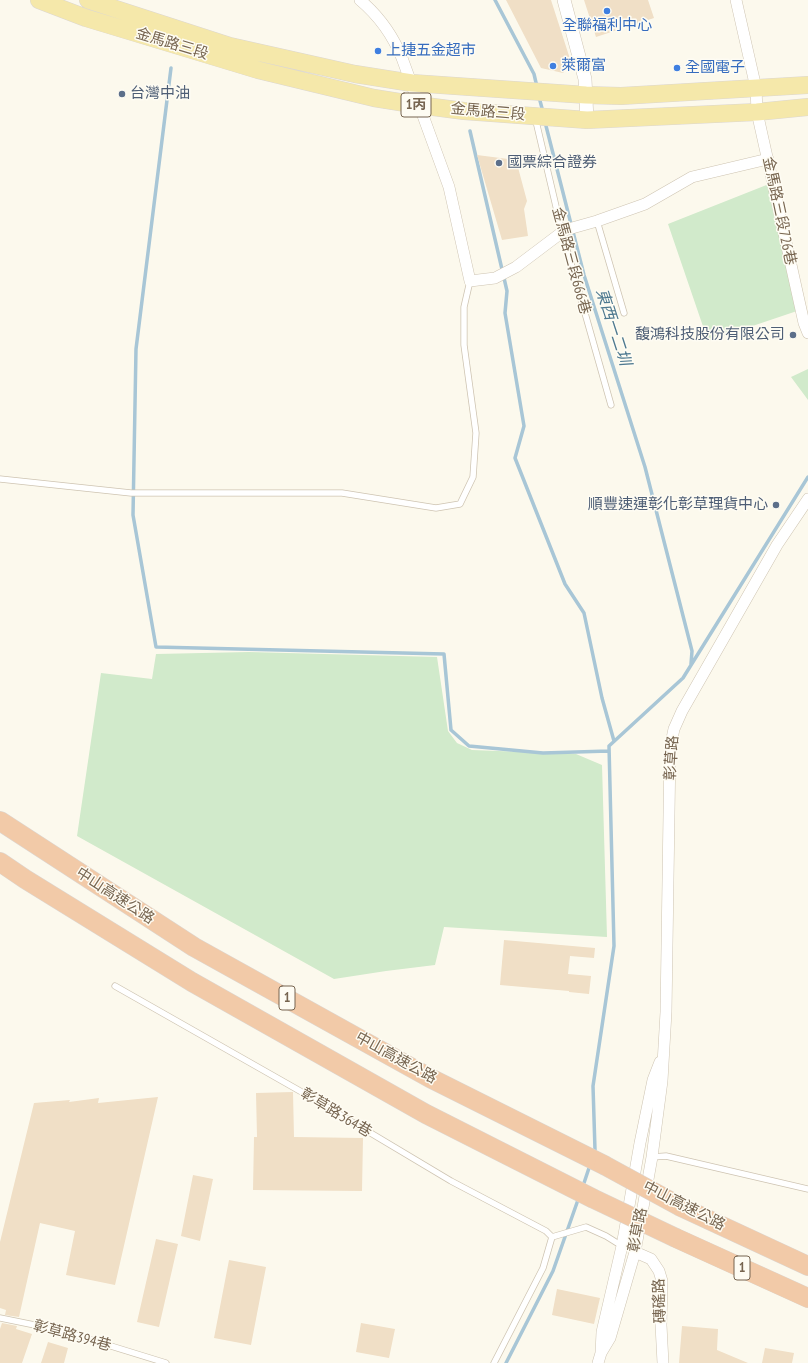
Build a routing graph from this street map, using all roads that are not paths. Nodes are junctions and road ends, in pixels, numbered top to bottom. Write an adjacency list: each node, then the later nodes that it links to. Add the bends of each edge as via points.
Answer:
1 (38, 0): 6 (main road, 金馬路三段 / 1丙, via 86,18)
2 (88, 0): 6 (main road, 金馬路三段 / 1丙)
3 (360, 0): 7 (street, via 377,16 395,42)
4 (564, 0): 10 (street, via 585,79)
5 (736, 0): 9 (street, 金馬路三段726巷)
6 (129, 22): 7 (main road, 金馬路三段 / 1丙, via 355,74); 11 (main road, 金馬路三段 / 1丙, via 258,70 374,98)
7 (412, 83): 10 (main road, 金馬路三段 / 1丙); 11 (street)
8 (808, 85): 9 (main road, 金馬路三段 / 1丙)
9 (756, 88): 10 (main road, 金馬路三段 / 1丙, via 621,96); 13 (street, 金馬路三段726巷)
10 (586, 95): 15 (street)
11 (418, 105): 14 (main road, 金馬路三段 / 1丙); 19 (street, via 449,187)
12 (808, 107): 13 (main road, 金馬路三段 / 1丙)
13 (757, 112): 15 (main road, 金馬路三段 / 1丙); 16 (street, 金馬路三段726巷)
14 (535, 116): 15 (main road, 金馬路三段 / 1丙); 18 (lane, 金馬路三段666巷)
15 (587, 120)
16 (768, 159): 17 (street, via 692,177 645,204); 21 (street, 金馬路三段726巷)
17 (597, 221): 18 (street); 20 (lane)
18 (564, 231): 19 (street, via 495,278); 22 (lane, 金馬路三段666巷)
19 (470, 281): 23 (lane, via 464,307 464,345 476,433 473,477 460,504 436,508 342,493 131,493)
20 (624, 313)
21 (808, 333)
22 (611, 405)
23 (0, 480)
24 (808, 499): 28 (street, 彰草路, via 773,551 674,729 670,748 666,1012)
25 (0, 821): 34 (highway, 中山高速公路 / 1, bridge, via 194,948 430,1078 682,1207)
26 (0, 862): 35 (highway, 中山高速公路 / 1, bridge, via 199,986 426,1114 584,1194)
27 (116, 986): 31 (lane, 彰草路364巷, via 451,1181)
28 (663, 1054): 29 (street, 彰草路); 32 (street, 彰草路, via 653,1080)
29 (652, 1157): 30 (lane, via 666,1156); 33 (street, 彰草路)
30 (808, 1190)
31 (555, 1236): 32 (lane, via 586,1228); 39 (lane, via 543,1268)
32 (622, 1246): 37 (street, 彰草路, via 602,1332)
33 (634, 1252): 37 (street, 彰草路, via 610,1338); 40 (street, 磚磘路, via 651,1259 662,1281)
34 (808, 1266)
35 (808, 1298)
36 (0, 1318): 38 (lane, 彰草路394巷, via 59,1330)
37 (600, 1358)
38 (166, 1363)
39 (494, 1363)
40 (663, 1363)

